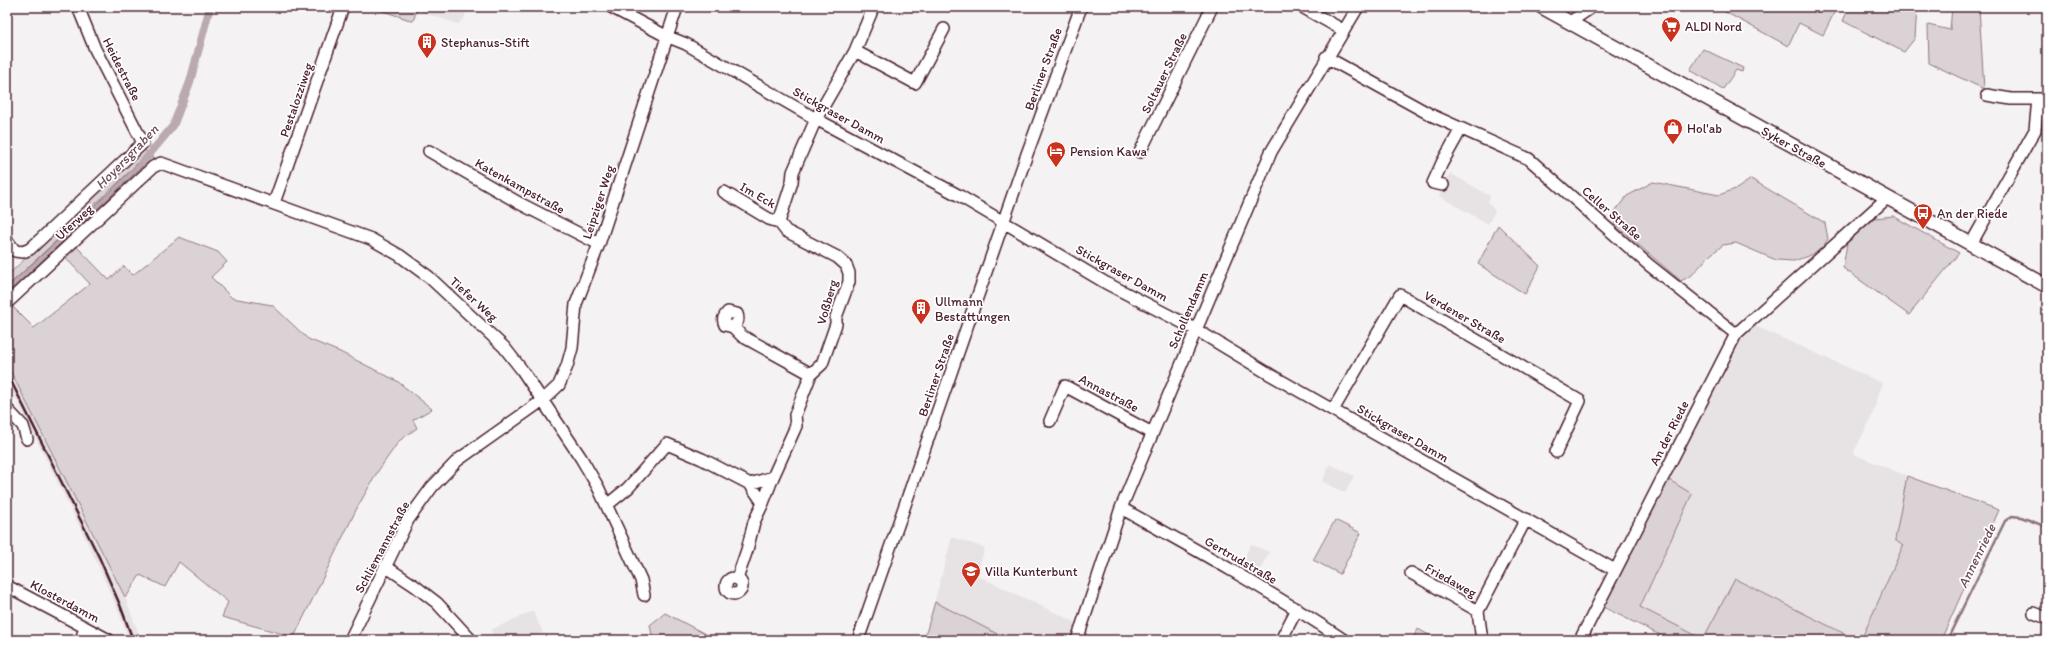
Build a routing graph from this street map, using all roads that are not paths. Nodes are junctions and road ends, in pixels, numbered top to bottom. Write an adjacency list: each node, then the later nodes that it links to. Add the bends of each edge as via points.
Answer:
1 (78, 7): 31 (street, Heidestraße, via 143,143 30,249 23,252 15,251)
2 (343, 7): 28 (street, Pestalozziweg)
3 (611, 7): 15 (street, Stickgraser Damm)
4 (677, 7): 15 (street, Leipziger Weg)
5 (871, 7): 16 (street, via 871,13)
6 (1081, 7): 29 (street, Berliner Straße)
7 (1212, 7): 23 (street, Soltauer Straße)
8 (1302, 7): 14 (street)
9 (1358, 7): 14 (street, Schollendamm)
10 (1542, 7): 12 (main road, Syker Straße)
11 (1592, 7): 12 (street)
12 (1570, 22): 27 (main road, Syker Straße)
13 (944, 29): 16 (street, via 915,83)
14 (1343, 30): 17 (street, Schollendamm)
15 (666, 36): 20 (street, Stickgraser Damm, via 686,44); 32 (street, Leipziger Weg)
16 (855, 51): 20 (street)
17 (1326, 57): 21 (street, Celler Straße); 37 (street, Schollendamm, via 1271,152)
18 (1987, 95): 19 (street)
19 (2042, 99): 33 (street, via 2035,130)
20 (816, 119): 29 (street, Stickgraser Damm); 30 (street, via 793,172)
21 (1461, 129): 25 (street, via 1433,183); 38 (street, Celler Straße, via 1529,159 1649,265)
22 (429, 151): 32 (street, Katenkampstraße, via 519,203)
23 (1140, 152)
24 (161, 163): 28 (street, Tiefer Weg); 35 (street, Uferweg, via 153,167)
25 (1443, 185)
26 (724, 192): 30 (street, Im Eck, via 769,219)
27 (1887, 198): 33 (main road, Syker Straße); 38 (street, An der Riede)
28 (274, 203): 40 (street, Tiefer Weg, via 371,239 405,259 429,277 504,347)
29 (1004, 221): 37 (street, Stickgraser Damm, via 1106,283); 68 (street, Berliner Straße)
30 (779, 222): 39 (street, Voßberg, via 786,231 837,257 846,265 849,273 836,324 822,364)
31 (7, 240)
32 (599, 244): 40 (street, Leipziger Weg, via 576,304 568,366 559,385)
33 (1971, 244): 34 (main road, Syker Straße)
34 (2047, 286)
35 (7, 303)
36 (733, 327): 39 (street, via 742,336)
37 (1195, 329): 42 (street, Stickgraser Damm); 44 (street, Schollendamm)
38 (1736, 334): 54 (street, An der Riede)
39 (811, 374): 47 (street, Voßberg, via 796,415 796,426)
40 (543, 400): 50 (street, Tiefer Weg, via 581,458); 53 (street, Schliemannstraße, via 458,460 432,487 408,520)
41 (7, 409): 45 (street, via 23,426)
42 (1334, 410): 46 (street, Verdener Straße, via 1400,295 1580,401); 52 (street, Stickgraser Damm)
43 (1050, 422): 44 (street, Annastraße, via 1065,386)
44 (1152, 433): 51 (street, Schollendamm)
45 (27, 439)
46 (1556, 452)
47 (772, 477): 48 (street); 49 (street, Voßberg)
48 (750, 484): 49 (street); 50 (street, via 667,444 628,488)
49 (763, 503): 56 (street, Voßberg, via 754,522)
50 (607, 505): 58 (street, Tiefer Weg, via 641,580)
51 (1121, 508): 59 (street, Gertrudstraße); 69 (street, Schollendamm)
52 (1526, 519): 54 (street, Stickgraser Damm); 60 (street)
53 (385, 566): 66 (street, Schliemannstraße); 67 (street, via 437,603)
54 (1615, 570): 73 (street, An der Riede)
55 (1411, 573): 60 (street, Friedaweg)
56 (737, 579)
57 (7, 586): 63 (street, Klosterdamm)
58 (644, 595)
59 (1298, 609): 70 (street); 71 (street, Gertrudstraße)
60 (1478, 611): 72 (street)
61 (2034, 613): 62 (street)
62 (2047, 618)
63 (85, 628): 64 (street); 65 (street, Klosterdamm)
64 (80, 640)
65 (109, 640)
66 (350, 640)
67 (471, 640)
68 (858, 640)
69 (1077, 640)
70 (1282, 640)
71 (1344, 640)
72 (1482, 640)
73 (1580, 640)

